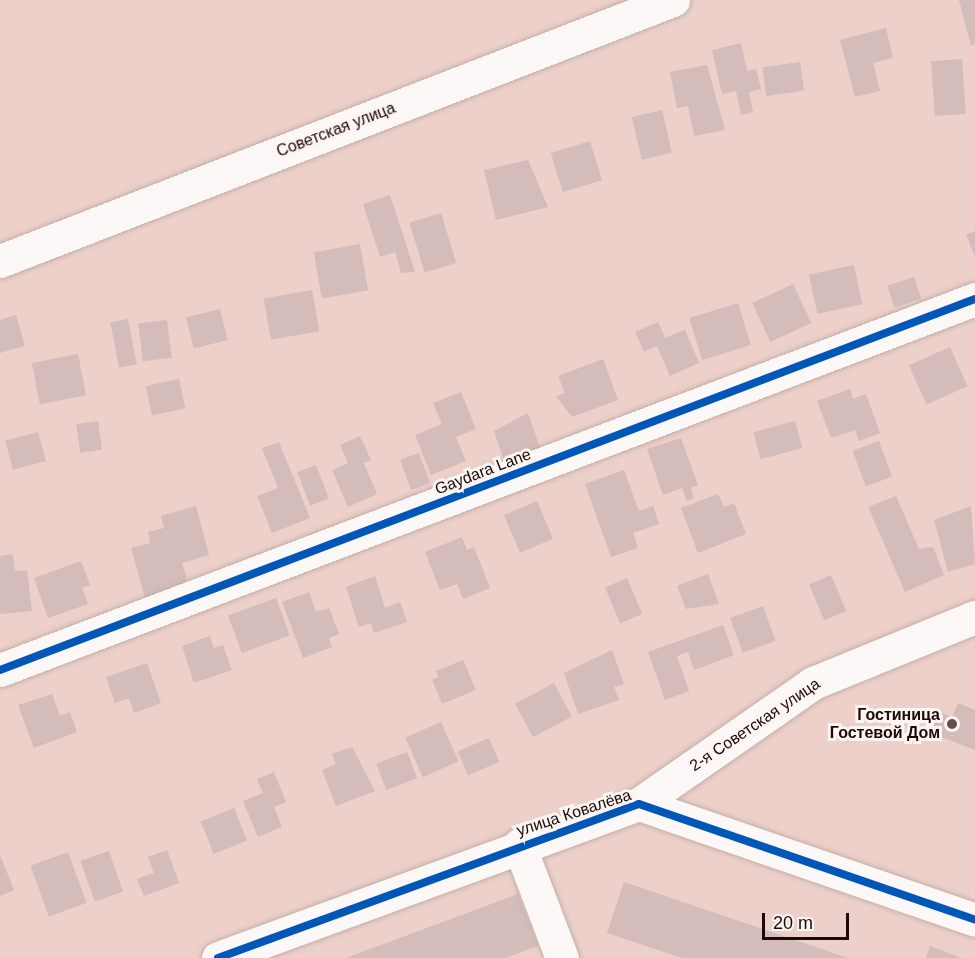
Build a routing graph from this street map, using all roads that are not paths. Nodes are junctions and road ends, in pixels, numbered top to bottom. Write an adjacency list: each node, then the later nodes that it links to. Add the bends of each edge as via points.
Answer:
1 (673, 0): 2 (street, Советская улица)
2 (0, 261)
3 (975, 299): 5 (street, Gaydara Lane)
4 (975, 616): 6 (street, 2-я Советская улица, via 813,683)
5 (0, 670)
6 (639, 804): 7 (street, улица Ковалёва); 8 (street, улица Ковалёва)
7 (519, 845): 9 (street, улица Ковалёва); 10 (street)
8 (975, 920)
9 (218, 958)
10 (562, 958)

